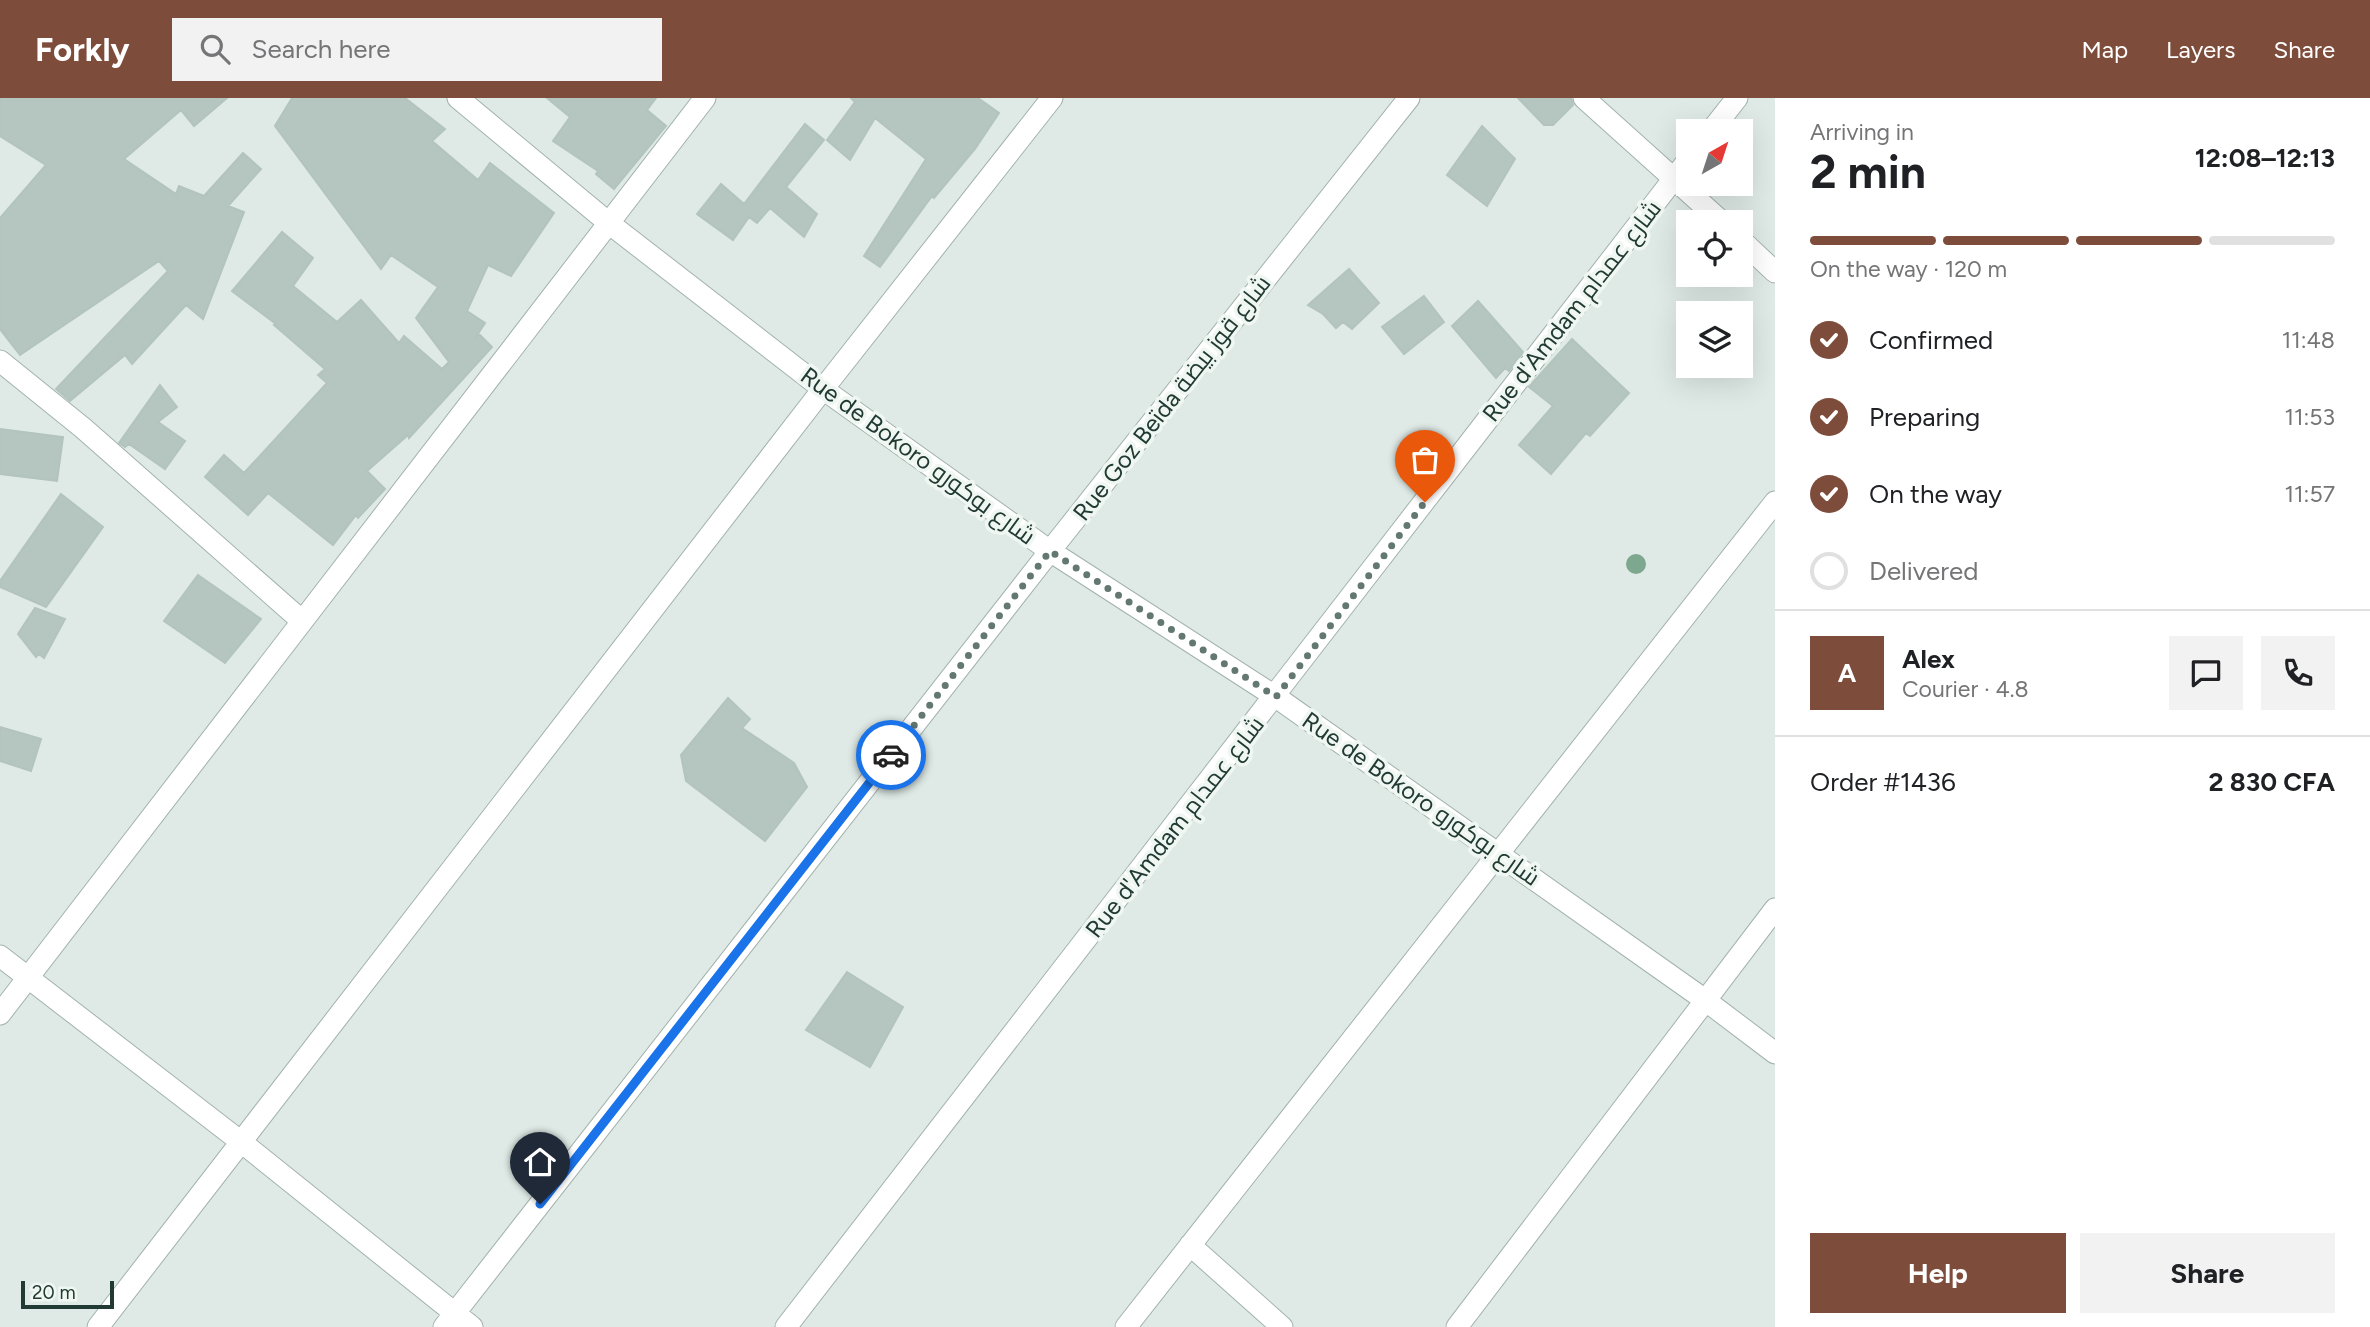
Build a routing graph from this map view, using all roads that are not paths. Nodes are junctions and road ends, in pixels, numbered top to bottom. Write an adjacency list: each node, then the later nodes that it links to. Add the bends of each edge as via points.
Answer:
1 (458, 98): 11 (street, Rue de Bokoro شارع بوكورو)
2 (705, 98): 11 (street)
3 (1052, 98): 15 (street)
4 (1409, 98): 17 (street, Rue Goz Beïda شارع قوز بيضة)
5 (1584, 98): 9 (street)
6 (1737, 98): 7 (street)
7 (1720, 119)
8 (1676, 175): 9 (street, Rue d'Amdam شارع عمدام)
9 (1674, 178): 10 (street); 19 (street, Rue d'Amdam شارع عمدام)
10 (1709, 210)
11 (610, 224): 15 (street, Rue de Bokoro شارع بوكورو); 18 (street)
12 (1753, 251): 13 (street)
13 (1775, 272)
14 (0, 361): 18 (street)
15 (822, 389): 17 (street, Rue de Bokoro شارع بوكورو); 27 (street)
16 (1775, 502): 20 (street)
17 (1050, 551): 19 (street, Rue de Bokoro شارع بوكورو); 29 (street, Rue Goz Beïda شارع قوز بيضة)
18 (302, 621): 23 (street)
19 (1276, 697): 20 (street, Rue de Bokoro شارع بوكورو); 32 (street, Rue d'Amdam شارع عمدام)
20 (1498, 853): 24 (street, Rue de Bokoro شارع بوكورو); 28 (street)
21 (1775, 909): 24 (street)
22 (0, 956): 23 (street)
23 (28, 978): 25 (street); 27 (street)
24 (1705, 1000): 26 (street, Rue de Bokoro شارع بوكورو); 35 (street)
25 (0, 1014)
26 (1775, 1053)
27 (240, 1141): 29 (street); 30 (street)
28 (1190, 1245): 33 (street); 34 (street)
29 (449, 1320): 31 (street)
30 (99, 1327)
31 (472, 1327)
32 (786, 1327)
33 (1126, 1327)
34 (1282, 1327)
35 (1457, 1327)

